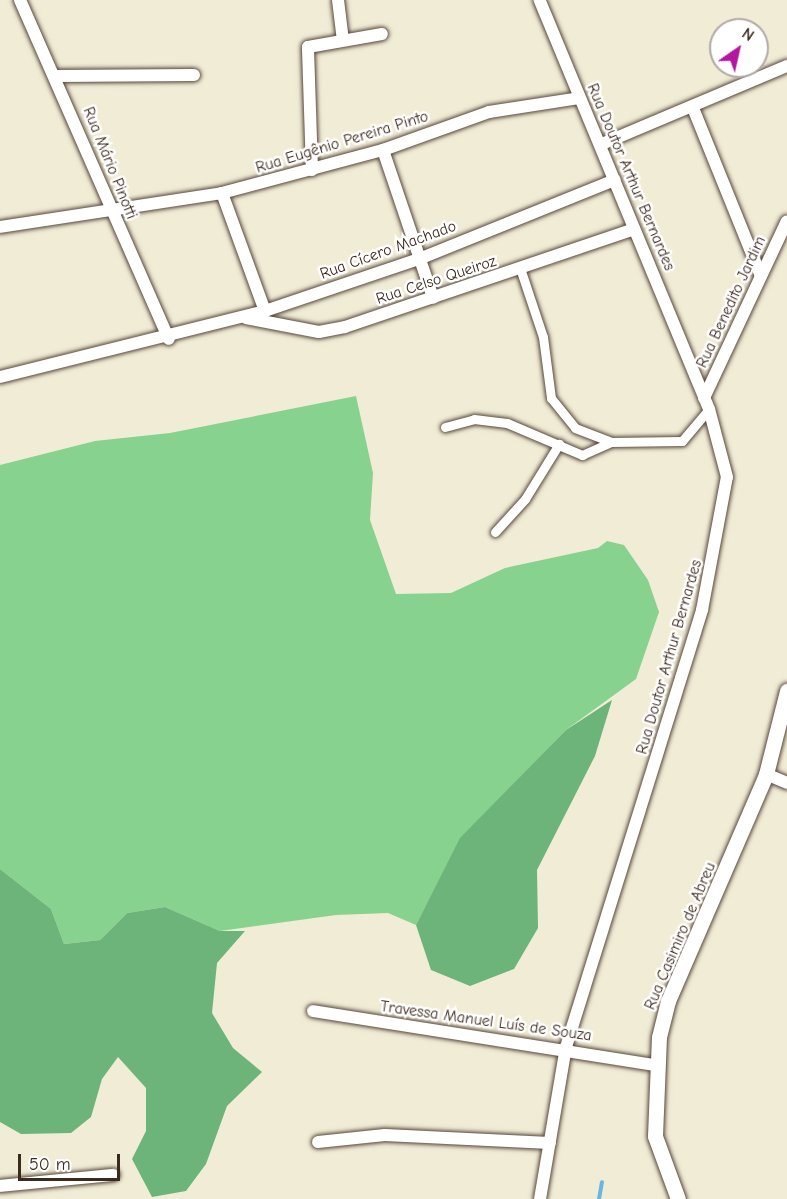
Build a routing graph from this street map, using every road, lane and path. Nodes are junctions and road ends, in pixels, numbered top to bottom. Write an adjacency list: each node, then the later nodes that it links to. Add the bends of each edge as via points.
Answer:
1 (20, 0): 8 (street, Rua Mário Pinotti)
2 (338, 0): 5 (street)
3 (540, 0): 9 (street, Rua Doutor Arthur Bernardes)
4 (382, 34): 5 (street)
5 (343, 39): 13 (street, via 311,44 306,51)
6 (787, 66): 10 (street)
7 (194, 75): 8 (street)
8 (56, 76): 16 (street, Rua Mário Pinotti)
9 (579, 98): 11 (street, Rua Doutor Arthur Bernardes); 12 (street, Rua Eugênio Pereira Pinto, via 489,112)
10 (693, 108): 11 (street); 22 (street)
11 (602, 144): 14 (street, Rua Doutor Arthur Bernardes)
12 (383, 150): 13 (street, Rua Eugênio Pereira Pinto); 20 (street)
13 (312, 170): 15 (street, Rua Eugênio Pereira Pinto)
14 (615, 180): 19 (street, Rua Doutor Arthur Bernardes); 20 (street, Rua Cícero Machado)
15 (222, 193): 16 (street, Rua Eugênio Pereira Pinto); 24 (street)
16 (113, 213): 18 (street, Rua Eugênio Pereira Pinto); 26 (street, Rua Mário Pinotti)
17 (787, 221): 22 (street, Rua Benedito Jardim)
18 (0, 226)
19 (634, 229): 21 (street, Rua Celso Queiroz); 28 (street, Rua Doutor Arthur Bernardes)
20 (419, 258): 23 (street); 24 (street, Rua Cícero Machado)
21 (521, 270): 23 (street, Rua Celso Queiroz); 30 (street, via 543,337 551,398 575,428)
22 (761, 276): 28 (street, Rua Benedito Jardim)
23 (433, 298): 25 (street, Rua Celso Queiroz, via 319,332)
24 (265, 311): 25 (street, Rua Cícero Machado)
25 (243, 318): 26 (street, Rua Cícero Machado)
26 (169, 339): 27 (street)
27 (0, 377)
28 (707, 403): 30 (street, via 682,441); 37 (street, Rua Doutor Arthur Bernardes, via 727,477 702,610)
29 (445, 427): 31 (street, via 474,419 507,423)
30 (611, 442): 31 (street, via 582,455)
31 (559, 444): 32 (street, via 525,499)
32 (495, 532)
33 (787, 691): 34 (street, Rua Casimiro de Abreu)
34 (766, 774): 35 (street); 38 (street, Rua Casimiro de Abreu, via 668,1001)
35 (787, 783)
36 (313, 1011): 37 (street, Travessa Manuel Luís de Souza)
37 (566, 1047): 38 (street, Travessa Manuel Luís de Souza); 40 (street, Rua Doutor Arthur Bernardes)
38 (654, 1065): 44 (street, Rua Casimiro de Abreu, via 654,1136)
39 (318, 1142): 40 (street, via 385,1135)
40 (550, 1143): 43 (street, Rua Doutor Arthur Bernardes)
41 (113, 1175): 42 (street)
42 (4, 1192)
43 (540, 1199)
44 (678, 1199)

